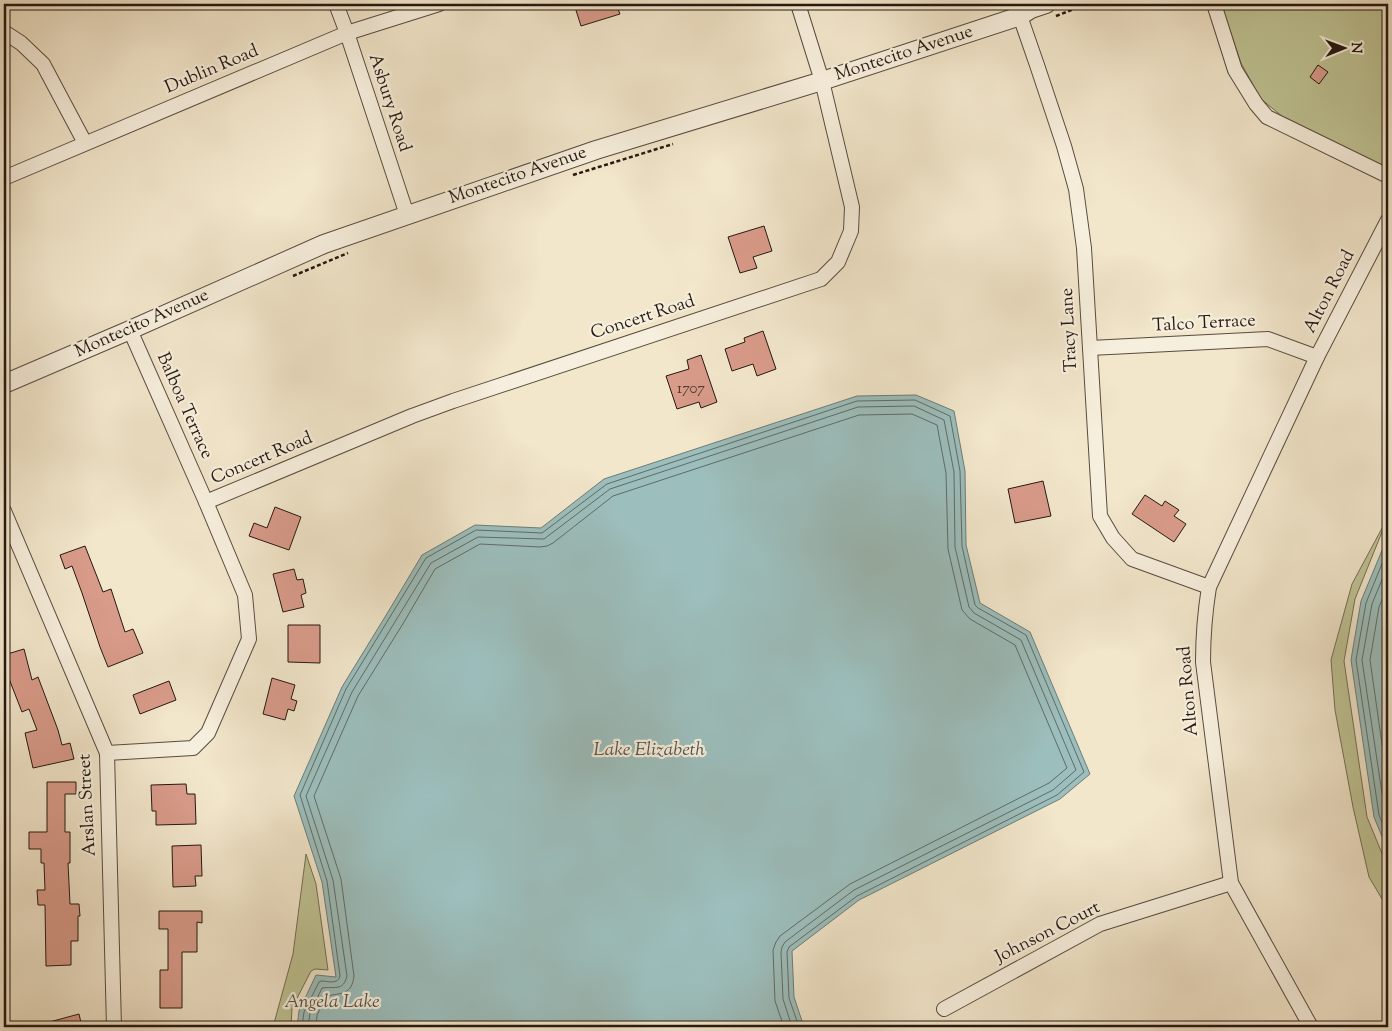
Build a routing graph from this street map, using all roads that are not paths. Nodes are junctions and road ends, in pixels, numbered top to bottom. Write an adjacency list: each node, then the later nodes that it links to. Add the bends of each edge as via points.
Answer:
1 (336, 4): 8 (street, Asbury Road)
2 (439, 4): 8 (street, Dublin Road)
3 (798, 4): 9 (street, Concert Road)
4 (1214, 4): 11 (street, via 1235,70 1267,117)
5 (1050, 10): 6 (street, Montecito Avenue, via 1031,9)
6 (1020, 16): 9 (street, Montecito Avenue); 16 (street, Tracy Lane, via 1076,188 1084,248)
7 (4, 32): 10 (street, via 43,64)
8 (347, 34): 10 (street, Dublin Road); 13 (street, Asbury Road)
9 (822, 81): 13 (street, Montecito Avenue, via 596,150); 19 (street, Concert Road, via 852,207 851,231 838,262 820,279 428,410)
10 (85, 143): 12 (street, Dublin Road)
11 (1388, 176)
12 (4, 178)
13 (407, 215): 15 (street, Montecito Avenue, via 324,244)
14 (1388, 220): 17 (street, Alton Road)
15 (130, 330): 18 (street, Montecito Avenue); 19 (street, Balboa Terrace)
16 (1090, 348): 17 (street, Talco Terrace, via 1268,339); 21 (street, Tracy Lane, via 1100,516 1113,538 1132,559)
17 (1317, 357): 21 (street, Alton Road)
18 (4, 384)
19 (206, 502): 22 (street, Balboa Terrace, via 245,595 249,639 208,733 192,748)
20 (4, 511): 22 (street, Arslan Street)
21 (1209, 587): 23 (street, Alton Road, via 1202,662)
22 (107, 753): 25 (street, Arslan Street)
23 (1231, 883): 24 (street, Johnson Court, via 1100,924); 26 (street, Alton Road)
24 (944, 1009)
25 (114, 1027)
26 (1311, 1027)

